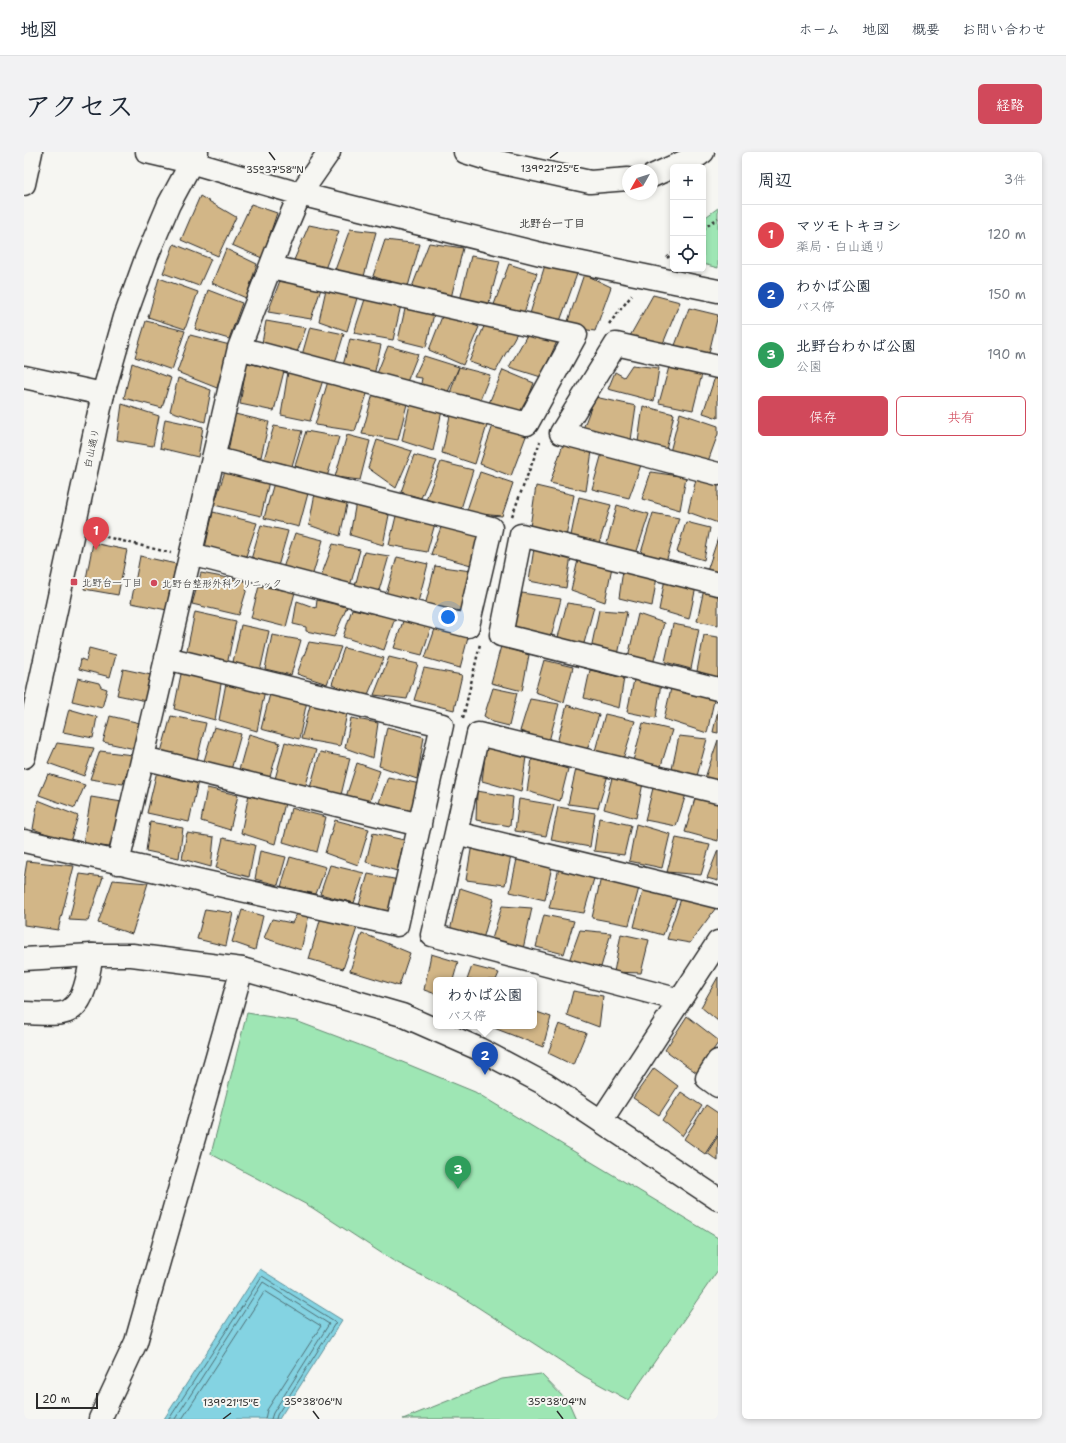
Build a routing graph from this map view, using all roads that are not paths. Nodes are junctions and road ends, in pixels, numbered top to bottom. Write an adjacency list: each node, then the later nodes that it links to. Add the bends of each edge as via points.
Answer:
1 (31, 152): 9 (street)
2 (147, 152): 6 (street)
3 (329, 152): 10 (street)
4 (465, 152): 8 (street, via 590,182)
5 (703, 152): 7 (street)
6 (194, 157): 10 (street); 16 (street, 白山通り, via 146,256 125,316)
7 (658, 173)
8 (622, 179)
9 (24, 184)
10 (300, 194): 11 (street); 12 (street, via 553,257)
11 (271, 267): 13 (street); 13 (street, via 576,335 527,424)
12 (718, 292)
13 (239, 348): 17 (street)
14 (718, 367): 18 (street, via 616,344 561,433)
15 (24, 377): 16 (street)
16 (103, 394): 23 (street, 白山通り)
17 (213, 458): 19 (street); 19 (street, via 491,528 468,626)
18 (718, 474)
19 (191, 554): 21 (street)
20 (718, 584): 22 (street, via 521,535 500,635)
21 (166, 658): 24 (street); 26 (street, via 442,725)
22 (718, 689)
23 (24, 757)
24 (143, 758): 26 (street); 29 (street)
25 (718, 792): 27 (street, via 478,734)
26 (420, 825): 29 (street, via 397,925)
27 (456, 833): 30 (street); 35 (street, via 432,935)
28 (24, 841): 29 (street)
29 (118, 862)
30 (718, 897)
31 (718, 942): 35 (street)
32 (92, 955): 33 (street); 34 (street, via 132,955); 36 (street, via 81,999 75,1006 63,1013)
33 (24, 959)
34 (242, 969): 37 (street, via 402,1015); 43 (street, via 136,1342)
35 (680, 1000): 41 (street)
36 (24, 1013)
37 (433, 1029)
38 (434, 1029): 41 (street, via 479,1049 538,1081)
39 (718, 1061): 40 (street, via 707,1078)
40 (718, 1086)
41 (601, 1122): 42 (street)
42 (718, 1199)
43 (100, 1419)

